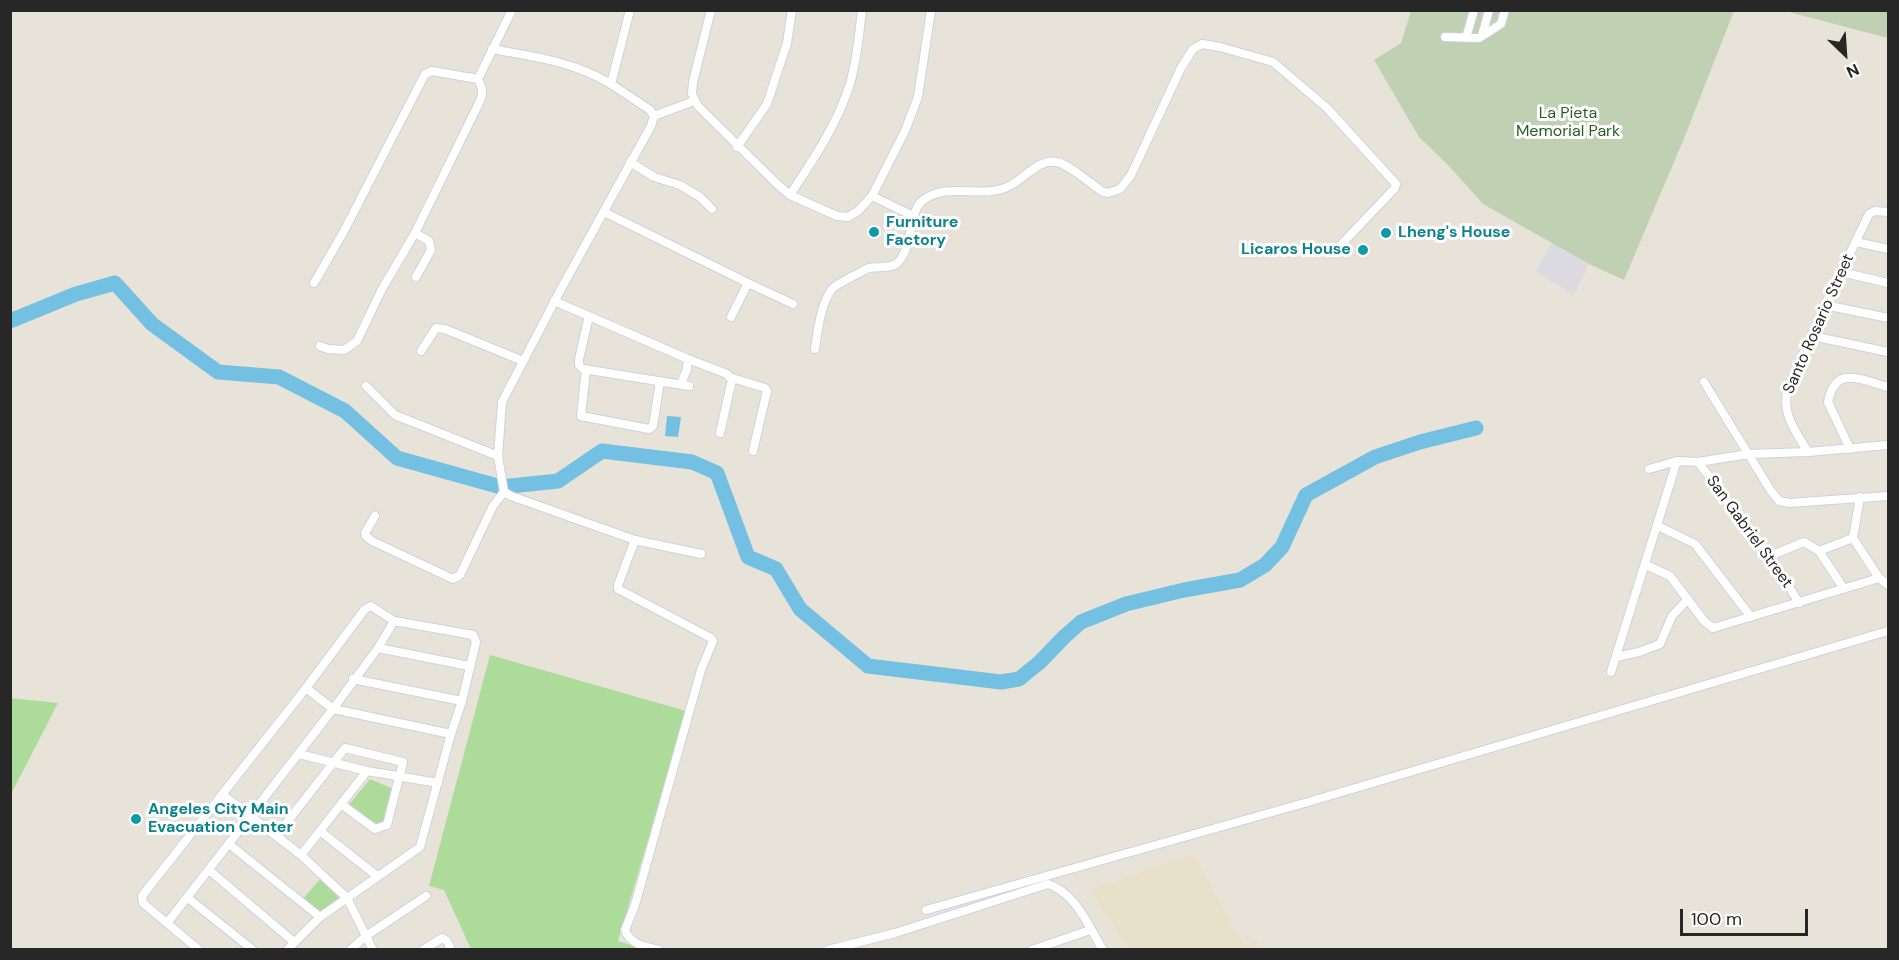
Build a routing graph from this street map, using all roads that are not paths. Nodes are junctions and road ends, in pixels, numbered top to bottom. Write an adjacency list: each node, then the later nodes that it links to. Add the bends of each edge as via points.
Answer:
1 (512, 10): 13 (street)
2 (630, 10): 15 (street)
3 (711, 10): 16 (street, via 693,82)
4 (792, 10): 18 (street, via 787,43 767,105)
5 (862, 10): 20 (street, via 856,58 841,108 824,144)
6 (931, 10): 21 (street, via 918,98)
7 (1474, 10): 12 (street)
8 (1489, 10): 10 (street)
9 (1506, 12): 10 (street, via 1501,24)
10 (1482, 36): 12 (street)
11 (1445, 37): 12 (street)
12 (1466, 38)
13 (492, 49): 14 (street); 15 (street, via 590,71)
14 (478, 79): 26 (street, via 483,95); 32 (street, via 432,71 425,74)
15 (611, 84): 17 (street)
16 (694, 101): 17 (street); 18 (street)
17 (654, 116): 19 (street)
18 (737, 147): 20 (street)
19 (630, 162): 22 (street, via 654,177 680,185); 23 (street)
20 (790, 195): 21 (street, via 848,217)
21 (872, 196): 25 (street)
22 (712, 209)
23 (604, 212): 33 (street); 35 (street)
24 (1888, 212): 27 (street, Santo Rosario Street, via 1869,214)
25 (913, 216): 29 (street, via 923,201 942,192 998,190 1051,162 1062,164 1103,192 1114,192 1131,175 1193,48 1202,44 1273,62 1327,108 1396,184); 43 (street, via 911,234 897,263 868,268 833,288)
26 (415, 232): 31 (street, via 429,241 431,250); 42 (street, via 381,289 357,341 344,350)
27 (1856, 242): 28 (street); 30 (street, Santo Rosario Street)
28 (1888, 249)
29 (1336, 250)
30 (1841, 272): 34 (street); 37 (street, Santo Rosario Street)
31 (416, 277)
32 (314, 283)
33 (748, 283): 36 (street); 39 (street)
34 (1888, 283)
35 (554, 302): 38 (street); 47 (street)
36 (793, 304)
37 (1825, 305): 40 (street); 41 (street, Santo Rosario Street)
38 (589, 316): 46 (street); 48 (street, via 579,365)
39 (731, 317)
40 (1888, 318)
41 (1812, 336): 45 (street); 58 (street, Santo Rosario Street, via 1784,401)
42 (320, 346)
43 (815, 349)
44 (421, 351): 47 (street, via 436,328)
45 (1888, 352)
46 (688, 359): 49 (street); 50 (street, via 685,385)
47 (523, 361): 60 (street, via 502,402)
48 (586, 369): 50 (street); 50 (street, via 580,416 649,429 653,426)
49 (729, 377): 54 (street, via 732,384); 57 (street, via 767,391)
50 (660, 381)
51 (1704, 382): 59 (street)
52 (366, 386): 60 (street, via 395,415)
53 (1888, 387): 56 (street, via 1848,377 1833,385 1828,402)
54 (720, 433)
55 (1888, 445): 56 (street)
56 (1850, 449): 58 (street)
57 (753, 451)
58 (1808, 452): 59 (street)
59 (1749, 454): 62 (street); 66 (street, via 1779,501)
60 (498, 456): 64 (street)
61 (1677, 461): 62 (street); 63 (street); 68 (street)
62 (1698, 462): 73 (street, San Gabriel Street)
63 (1649, 469)
64 (504, 487): 67 (street, via 460,576 453,579 372,541 365,533); 70 (street, via 570,519)
65 (1888, 496): 66 (street)
66 (1860, 498): 69 (street)
67 (375, 516)
68 (1658, 526): 74 (street); 80 (street, via 1695,544)
69 (1853, 538): 71 (street); 75 (street)
70 (635, 540): 72 (street); 124 (street, via 618,589 712,641 625,930 635,943)
71 (1819, 551): 73 (street, via 1804,542); 77 (street)
72 (701, 554)
73 (1770, 556): 79 (street, San Gabriel Street)
74 (1646, 565): 78 (street, via 1670,576); 84 (street)
75 (1879, 578): 76 (street); 77 (street)
76 (1888, 585)
77 (1844, 589): 79 (street)
78 (1688, 598): 80 (street, via 1711,628); 84 (street, via 1672,616 1660,644)
79 (1799, 603): 80 (street)
80 (1751, 617)
81 (394, 621): 83 (street); 85 (street, via 473,635 476,642); 88 (street, via 368,607)
82 (1888, 631): 105 (street)
83 (378, 648): 85 (street); 87 (street)
84 (1616, 657): 86 (street)
85 (470, 666): 89 (street)
86 (1611, 672)
87 (353, 679): 89 (street); 90 (street)
88 (306, 688): 90 (street); 97 (street)
89 (462, 701): 91 (street)
90 (333, 709): 91 (street); 92 (street)
91 (451, 734): 96 (street)
92 (299, 754): 93 (street); 99 (street)
93 (334, 763): 94 (street); 95 (street, via 347,748 402,761); 101 (street)
94 (367, 771): 95 (street); 98 (street)
95 (401, 777): 96 (street); 98 (street, via 387,825 382,828 375,829)
96 (438, 783): 106 (street, via 420,848)
97 (223, 795): 99 (street); 113 (street, via 142,896 143,903)
98 (342, 804): 100 (street)
99 (250, 817): 101 (street); 102 (street)
100 (321, 831): 103 (street); 106 (street)
101 (276, 836): 103 (street)
102 (229, 844): 104 (street); 112 (street)
103 (301, 855): 110 (street)
104 (209, 870): 109 (street); 116 (street)
105 (1059, 873): 107 (street); 111 (street)
106 (377, 876): 110 (street)
107 (1059, 887): 114 (street); 125 (street, via 1048,884)
108 (426, 896): 115 (street)
109 (188, 898): 113 (street); 118 (street)
110 (347, 898): 112 (street); 115 (street)
111 (926, 910)
112 (320, 918): 116 (street)
113 (168, 922): 117 (street)
114 (1090, 930): 126 (street); 127 (street)
115 (366, 936): 120 (street); 121 (street)
116 (294, 942): 119 (street)
117 (199, 950)
118 (254, 950)
119 (287, 950)
120 (350, 950)
121 (374, 950)
122 (423, 950): 123 (street, via 442,938)
123 (451, 950)
124 (659, 950)
125 (828, 950)
126 (1032, 950)
127 (1103, 950)

